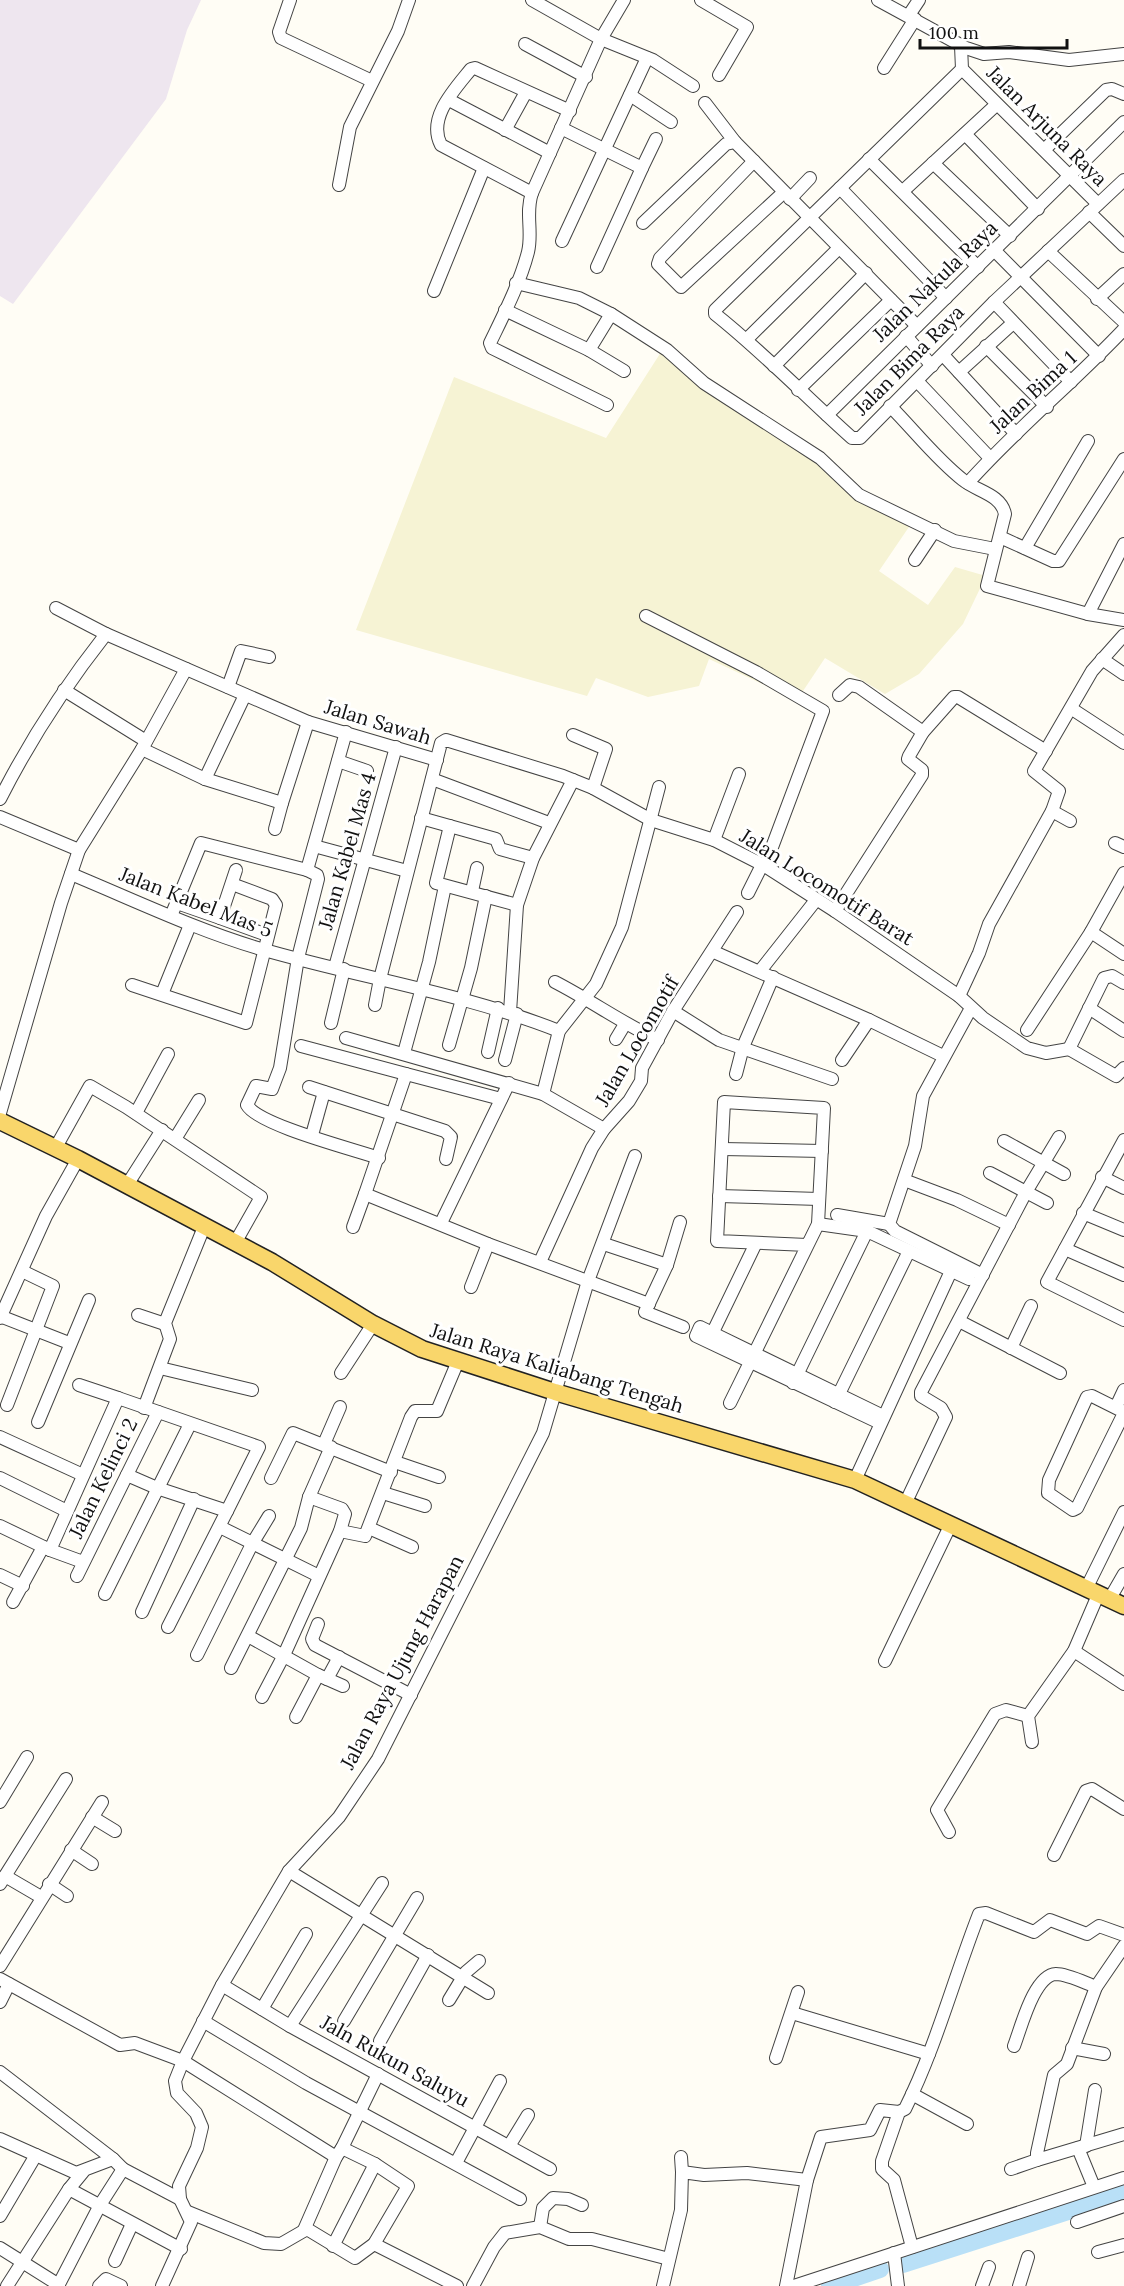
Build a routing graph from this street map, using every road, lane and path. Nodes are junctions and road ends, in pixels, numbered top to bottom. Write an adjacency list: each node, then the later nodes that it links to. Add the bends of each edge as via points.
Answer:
1 (290, 0): 18 (street, via 279,32 281,38)
2 (409, 0): 18 (street)
3 (532, 0): 9 (street)
4 (624, 0): 9 (street)
5 (701, 0): 16 (street, via 747,27)
6 (878, 0): 8 (street)
7 (919, 0): 8 (street)
8 (912, 17): 11 (street); 14 (street)
9 (602, 39): 13 (street); 17 (street)
10 (525, 44): 17 (street)
11 (961, 45): 12 (street, via 984,54 1010,52 1065,60); 15 (street, Jalan Arjuna Raya)
12 (1124, 54)
13 (647, 58): 19 (street); 22 (street)
14 (884, 68)
15 (962, 69): 25 (street, Jalan Arjuna Raya); 37 (street)
16 (719, 75)
17 (586, 77): 26 (street)
18 (372, 81): 45 (street, via 350,127)
19 (693, 86)
20 (526, 92): 23 (street, via 476,68 471,69); 26 (street); 30 (street)
21 (1124, 93): 35 (street, via 1106,90)
22 (630, 95): 27 (street); 34 (street)
23 (449, 100): 30 (street); 40 (street, via 436,122 437,137 447,150)
24 (705, 104): 33 (street)
25 (996, 105): 31 (street); 35 (street, Jalan Arjuna Raya)
26 (570, 111): 29 (street)
27 (670, 122)
28 (1124, 122): 42 (street, Jalan Nakula Raya)
29 (561, 128): 34 (street); 36 (street)
30 (505, 130): 36 (street)
31 (965, 134): 39 (street); 51 (street)
32 (656, 139): 41 (street)
33 (730, 143): 38 (street); 53 (street)
34 (604, 149): 41 (street); 55 (street)
35 (1046, 149): 42 (street, Jalan Arjuna Raya)
36 (550, 153): 48 (street)
37 (869, 159): 46 (street); 47 (street)
38 (754, 161): 49 (street); 49 (street, via 658,264 681,287)
39 (933, 163): 47 (street); 54 (street)
40 (484, 168): 48 (street); 66 (street)
41 (642, 168): 60 (street)
42 (1070, 174): 50 (street, Jalan Arjuna Raya); 51 (street, Jalan Nakula Raya)
43 (810, 178): 49 (street)
44 (1124, 180): 50 (street)
45 (339, 185)
46 (840, 188): 52 (street); 67 (street)
47 (903, 191): 61 (street)
48 (532, 193): 65 (street, via 527,213 531,229 528,252)
49 (786, 196): 52 (street)
50 (1094, 208): 56 (street); 59 (street, Jalan Arjuna Raya)
51 (1038, 209): 54 (street, Jalan Nakula Raya)
52 (809, 218): 57 (street); 78 (street, Jalan Bima Raya, via 716,308 715,314)
53 (643, 223)
54 (1010, 236): 58 (street, Jalan Nakula Raya)
55 (562, 241)
56 (1124, 246)
57 (839, 248): 62 (street); 78 (street)
58 (995, 251): 61 (street, Jalan Nakula Raya); 64 (street)
59 (1048, 251): 64 (street, Jalan Bima Raya); 68 (street)
60 (597, 267)
61 (978, 267): 67 (street, Jalan Nakula Raya)
62 (866, 273): 69 (street); 83 (street)
63 (1124, 274): 68 (street)
64 (1022, 278): 70 (street, Jalan Bima Raya); 82 (street)
65 (519, 283): 71 (street); 72 (street, via 579,298)
66 (434, 291)
67 (946, 298): 75 (street, Jalan Nakula Raya)
68 (1097, 299): 73 (street)
69 (891, 300): 75 (street); 89 (street)
70 (994, 302): 74 (street); 81 (street, Jalan Bima Raya)
71 (505, 310): 80 (street); 90 (street, via 490,346)
72 (610, 314): 80 (street); 99 (street, via 667,350 705,383 820,458 859,495)
73 (1124, 322)
74 (1013, 323): 79 (street); 88 (street)
75 (917, 326): 77 (street, Jalan Nakula Raya)
76 (1124, 329): 82 (street, Jalan Bima 1)
77 (906, 336): 84 (street); 93 (street, Jalan Nakula Raya)
78 (747, 339): 83 (street, Jalan Bima Raya)
79 (986, 346): 86 (street); 92 (street)
80 (588, 350): 85 (street)
81 (944, 356): 84 (street, Jalan Bima Raya); 86 (street)
82 (1099, 356): 88 (street, Jalan Bima 1)
83 (774, 366): 89 (street, Jalan Bima Raya)
84 (932, 366): 87 (street, Jalan Bima Raya)
85 (624, 371)
86 (959, 372): 94 (street)
87 (917, 381): 91 (street, Jalan Bima Raya); 96 (street)
88 (1071, 382): 92 (street, Jalan Bima 1)
89 (798, 390): 93 (street, Jalan Bima Raya)
90 (607, 405)
91 (890, 406): 93 (street, Jalan Bima Raya, via 856,439); 98 (street)
92 (1047, 407): 94 (street, Jalan Bima 1)
93 (826, 415)
94 (1016, 434): 96 (street, Jalan Bima 1)
95 (1088, 441): 102 (street)
96 (990, 458): 98 (street, Jalan Bima 1)
97 (1124, 459): 102 (street, via 1063,558 1053,561)
98 (968, 483): 100 (street, via 1003,507)
99 (935, 530): 100 (street, via 965,545); 103 (street)
100 (998, 543): 102 (street); 105 (street, via 987,585)
101 (1124, 544): 105 (street)
102 (1025, 548)
103 (915, 560)
104 (56, 608): 108 (street, Jalan Sawah)
105 (1088, 614): 107 (street)
106 (646, 616): 151 (street, via 823,711)
107 (1124, 620)
108 (106, 634): 112 (street, Jalan Sawah); 115 (street)
109 (1124, 635): 111 (street)
110 (269, 657): 114 (street, via 241,651)
111 (1102, 659): 113 (street); 118 (street)
112 (186, 669): 114 (street, Jalan Sawah); 124 (street)
113 (1124, 674)
114 (228, 687): 116 (street, Jalan Sawah)
115 (64, 690): 124 (street); 136 (street)
116 (244, 694): 119 (street, Jalan Sawah); 131 (street)
117 (840, 695): 121 (street, via 850,685 859,687)
118 (1072, 709): 123 (street); 126 (street)
119 (308, 722): 120 (street, Jalan Sawah); 137 (street)
120 (346, 732): 125 (street, Jalan Sawah); 128 (street)
121 (923, 732): 126 (street, via 956,697); 166 (street, via 908,758 922,775)
122 (573, 735): 135 (street, via 606,749)
123 (1124, 743)
124 (144, 745): 131 (street); 148 (street)
125 (396, 747): 127 (street, Jalan Sawah); 149 (street, Jalan Kabel Mas 4)
126 (1046, 751): 138 (street, via 1034,773 1058,788)
127 (437, 760): 132 (street, Jalan Locomotif Barat); 133 (street, Jalan Locomotif Barat, via 441,743 446,740)
128 (338, 761): 129 (street); 147 (street)
129 (367, 771)
130 (738, 774): 146 (street)
131 (205, 778): 137 (street)
132 (432, 779): 140 (street, Jalan Locomotif Barat); 143 (street)
133 (573, 780): 135 (street, Jalan Locomotif Barat); 143 (street)
134 (659, 786): 141 (street)
135 (592, 788): 141 (street, Jalan Locomotif Barat)
136 (1, 793)
137 (282, 803): 145 (street)
138 (1052, 811): 142 (street); 186 (street, via 989,924)
139 (0, 817): 148 (street)
140 (420, 818): 144 (street); 155 (street, Jalan Locomotif Barat)
141 (651, 820): 146 (street, Jalan Locomotif Barat); 188 (street, via 622,927)
142 (1070, 821)
143 (549, 823): 150 (street)
144 (450, 826): 150 (street, via 496,839 500,849); 159 (street, via 435,880)
145 (274, 829)
146 (714, 840): 151 (street, Jalan Locomotif Barat)
147 (314, 846): 149 (street); 154 (street)
148 (79, 850): 157 (street)
149 (366, 858): 155 (street); 177 (street, Jalan Kabel Mas 4)
150 (532, 858): 165 (street)
151 (764, 866): 161 (street); 163 (street, Jalan Locomotif Barat)
152 (477, 868): 160 (street)
153 (236, 870): 158 (street)
154 (307, 870): 164 (street, via 201,843); 176 (street, via 318,879)
155 (407, 871): 180 (street, Jalan Locomotif Barat)
156 (1124, 873): 171 (street)
157 (71, 874): 168 (street, Jalan Kabel Mas 5); 223 (street)
158 (232, 884): 169 (street); 172 (street, via 275,901)
159 (445, 886): 160 (street); 184 (street)
160 (472, 891): 162 (street)
161 (748, 893)
162 (486, 896): 165 (street); 187 (street)
163 (816, 900): 166 (street, Jalan Locomotif Barat); 178 (street)
164 (177, 903): 168 (street); 169 (street)
165 (517, 905): 192 (street)
166 (836, 910): 186 (street, Jalan Locomotif Barat)
167 (737, 912): 174 (street, Jalan Locomotif)
168 (171, 916): 170 (street, Jalan Kabel Mas 5)
169 (220, 918): 172 (street)
170 (190, 925): 173 (street, Jalan Kabel Mas 5); 185 (street)
171 (1091, 932): 175 (street); 197 (street)
172 (267, 935): 173 (street)
173 (264, 950): 176 (street, Jalan Kabel Mas 5); 185 (street, via 246,1023)
174 (714, 952): 178 (street); 193 (street, Jalan Locomotif)
175 (1124, 954)
176 (298, 958): 177 (street, Jalan Kabel Mas 5); 229 (street, via 274,1087 255,1087 247,1105 286,1128)
177 (340, 968): 180 (street, Jalan Kabel Mas 5); 195 (street, Jalan Kabel Mas 4)
178 (760, 971): 179 (street)
179 (773, 977): 194 (street); 205 (street)
180 (380, 979): 184 (street); 189 (street, Jalan Locomotif Barat)
181 (555, 982): 188 (street)
182 (1124, 983): 191 (street, via 1107,976)
183 (132, 985): 185 (street)
184 (422, 990): 187 (street); 209 (street)
185 (162, 994)
186 (959, 996): 190 (street, Jalan Locomotif Barat)
187 (461, 998): 192 (street); 203 (street)
188 (587, 998): 196 (street); 198 (street)
189 (375, 1005)
190 (971, 1008): 206 (street, Jalan Locomotif Barat, via 1036,1052); 210 (street)
191 (1089, 1008): 199 (street); 206 (street)
192 (508, 1011): 198 (street); 207 (street); 211 (street)
193 (674, 1011): 202 (street, Jalan Locomotif); 205 (street, via 719,1040)
194 (869, 1020): 210 (street); 212 (street)
195 (331, 1023)
196 (625, 1024): 201 (street); 202 (street)
197 (1027, 1030)
198 (560, 1032): 220 (street)
199 (1124, 1032)
200 (346, 1038): 209 (street)
201 (616, 1040)
202 (658, 1040): 227 (street, Jalan Locomotif, via 629,1101)
203 (449, 1045)
204 (302, 1046): 214 (street)
205 (743, 1047): 215 (street); 216 (street)
206 (1069, 1049): 213 (street, via 1116,1076)
207 (488, 1052)
208 (168, 1053): 224 (street)
209 (404, 1053): 217 (street)
210 (943, 1056): 245 (street, via 921,1104 917,1137)
211 (505, 1060)
212 (842, 1060)
213 (1124, 1068)
214 (406, 1074): 221 (street); 225 (street)
215 (736, 1074)
216 (832, 1079)
217 (509, 1083): 220 (street); 221 (street)
218 (309, 1087): 219 (street)
219 (324, 1092): 225 (street); 229 (street)
220 (543, 1094): 227 (street)
221 (501, 1099): 256 (street)
222 (199, 1100): 231 (street)
223 (0, 1113)
224 (136, 1113): 228 (street); 234 (street, via 90,1086)
225 (394, 1114): 238 (street); 240 (street, via 450,1134)
226 (0, 1121): 234 (main road, Jalan Raya Kaliabang Tengah)
227 (604, 1129): 271 (street, Jalan Locomotif, via 591,1148)
228 (162, 1130): 231 (street); 246 (street)
229 (312, 1136): 238 (street)
230 (1059, 1137): 241 (street)
231 (175, 1139): 264 (street, via 261,1197)
232 (1004, 1141): 241 (street)
233 (1123, 1145): 244 (street)
234 (56, 1148): 239 (main road, Jalan Raya Kaliabang Tengah)
235 (722, 1149): 236 (street); 236 (street, via 724,1102 824,1108); 250 (street)
236 (822, 1151): 251 (street)
237 (636, 1156): 267 (street)
238 (379, 1158): 249 (street)
239 (78, 1159): 246 (main road, Jalan Raya Kaliabang Tengah); 273 (street, via 46,1216)
240 (446, 1159)
241 (1044, 1162): 243 (street); 248 (street)
242 (990, 1173): 248 (street)
243 (1064, 1174)
244 (1102, 1177): 247 (street); 253 (street)
245 (904, 1180): 258 (street); 259 (street)
246 (127, 1185): 260 (main road, Jalan Raya Kaliabang Tengah)
247 (1124, 1188)
248 (1026, 1192): 252 (street); 259 (street)
249 (365, 1194): 256 (street); 261 (street)
250 (719, 1197): 251 (street); 265 (street, via 717,1241)
251 (819, 1199): 257 (street)
252 (1047, 1203)
253 (1083, 1213): 262 (street); 269 (street)
254 (837, 1215): 258 (street)
255 (680, 1222): 272 (street)
256 (441, 1223): 266 (street)
257 (818, 1224): 263 (street); 268 (street)
258 (889, 1224): 275 (street, via 895,1231)
259 (1009, 1225): 275 (street)
260 (204, 1227): 264 (main road, Jalan Raya Kaliabang Tengah); 287 (street, Jalan Kelinci 2)
261 (353, 1227)
262 (1124, 1230)
263 (867, 1231): 270 (street); 298 (street)
264 (235, 1243): 288 (main road, Jalan Raya Kaliabang Tengah)
265 (756, 1243): 268 (street); 293 (street, via 712,1334 700,1328 696,1336)
266 (488, 1244): 271 (street); 279 (street)
267 (604, 1244): 272 (street); 278 (street)
268 (807, 1245): 293 (street)
269 (1065, 1249): 276 (street); 285 (street, via 1047,1280 1049,1285)
270 (909, 1251): 274 (street); 304 (street)
271 (540, 1262): 278 (street)
272 (667, 1265): 281 (street)
273 (22, 1271): 284 (street); 290 (street, via 53,1286)
274 (951, 1271): 277 (street); 311 (street)
275 (983, 1275): 286 (street)
276 (1124, 1275)
277 (969, 1280)
278 (588, 1281): 281 (street); 302 (street)
279 (471, 1287)
280 (89, 1300): 291 (street)
281 (648, 1304): 289 (street, via 647,1314)
282 (1031, 1306): 292 (street)
283 (138, 1315): 287 (street)
284 (0, 1317): 290 (street)
285 (1124, 1320)
286 (959, 1321): 292 (street); 327 (street, via 921,1392 946,1417)
287 (165, 1324): 295 (street, Jalan Kelinci 2, via 170,1339)
288 (373, 1324): 294 (main road, Jalan Raya Kaliabang Tengah, via 422,1349); 296 (street)
289 (683, 1327)
290 (38, 1329): 291 (street); 306 (street)
291 (69, 1343): 312 (street)
292 (1011, 1348): 297 (street)
293 (752, 1359): 298 (street); 305 (street)
294 (458, 1360): 302 (main road, Jalan Raya Kaliabang Tengah); 316 (street, via 437,1411 418,1411 412,1415)
295 (160, 1368): 300 (street); 308 (street, Jalan Kelinci 2)
296 (341, 1373)
297 (1060, 1373)
298 (794, 1380): 304 (street)
299 (79, 1385): 303 (street)
300 (252, 1390)
301 (1124, 1390): 309 (street)
302 (555, 1392): 322 (main road, Jalan Raya Kaliabang Tengah); 364 (street, Jalan Raya Ujung Harapan, via 543,1433)
303 (118, 1398): 308 (street); 317 (street)
304 (837, 1399): 311 (street)
305 (730, 1403)
306 (7, 1406)
307 (339, 1407): 315 (street)
308 (144, 1408): 310 (street)
309 (1121, 1410): 309 (street, via 1087,1397 1049,1480 1048,1493 1072,1509 1078,1506)
310 (158, 1412): 313 (street); 318 (street, Jalan Kelinci 2)
311 (882, 1420): 322 (street)
312 (38, 1422)
313 (190, 1424): 323 (street); 330 (street, via 259,1447)
314 (0, 1437): 317 (street)
315 (328, 1446): 316 (street); 321 (street, via 291,1434); 325 (street)
316 (393, 1467): 319 (street); 324 (street)
317 (83, 1475): 329 (street)
318 (127, 1475): 323 (street); 342 (street, Jalan Kelinci 2)
319 (439, 1477)
320 (0, 1478): 329 (street)
321 (271, 1478)
322 (855, 1480): 327 (main road, Jalan Raya Kaliabang Tengah)
323 (158, 1488): 326 (street); 348 (street)
324 (383, 1493): 328 (street); 336 (street)
325 (309, 1497): 337 (street, via 344,1511); 341 (street, via 301,1528)
326 (194, 1499): 330 (street); 351 (street)
327 (905, 1504): 333 (main road, Jalan Raya Kaliabang Tengah)
328 (425, 1506)
329 (67, 1511): 340 (street)
330 (227, 1511): 335 (street)
331 (1124, 1512): 349 (street)
332 (269, 1516): 338 (street)
333 (951, 1524): 349 (main road, Jalan Raya Kaliabang Tengah); 359 (street)
334 (0, 1526): 340 (street, Jalan Kelinci 2)
335 (220, 1527): 338 (street); 353 (street)
336 (369, 1528): 337 (street, via 363,1537); 339 (street)
337 (340, 1531): 346 (street)
338 (252, 1544): 341 (street); 356 (street)
339 (412, 1547)
340 (47, 1549): 342 (street, Jalan Kelinci 2); 347 (street)
341 (284, 1559): 346 (street); 354 (street)
342 (83, 1562): 345 (street, Jalan Kelinci 2)
343 (1124, 1574): 349 (street)
344 (0, 1575): 347 (street)
345 (76, 1576)
346 (319, 1576): 357 (street)
347 (23, 1586): 350 (street)
348 (105, 1594)
349 (1104, 1598): 355 (street)
350 (12, 1602)
351 (142, 1612)
352 (318, 1624): 358 (street, via 313,1643)
353 (168, 1627)
354 (248, 1636): 357 (street); 360 (street)
355 (1074, 1651): 362 (street); 366 (street)
356 (197, 1655)
357 (284, 1655): 361 (street); 365 (street)
358 (339, 1657): 361 (street); 364 (street)
359 (885, 1660)
360 (231, 1668)
361 (322, 1677): 363 (street); 367 (street)
362 (1124, 1684)
363 (343, 1686)
364 (411, 1695): 380 (street, Jalan Raya Ujung Harapan, via 378,1758 339,1817)
365 (262, 1697)
366 (1028, 1716): 368 (street); 376 (street, via 1006,1710 994,1716 937,1810)
367 (296, 1717)
368 (1032, 1742)
369 (27, 1757): 371 (street)
370 (66, 1779): 381 (street)
371 (0, 1802)
372 (102, 1802): 374 (street)
373 (1124, 1809): 378 (street, via 1092,1790 1086,1791)
374 (92, 1818): 375 (street); 377 (street)
375 (115, 1831)
376 (949, 1832)
377 (71, 1850): 379 (street); 383 (street)
378 (1054, 1855)
379 (92, 1864)
380 (289, 1871): 387 (street); 397 (street, Jalan Raya Ujung Harapan)
381 (2, 1879): 385 (street)
382 (382, 1883): 387 (street)
383 (49, 1884): 384 (street); 385 (street)
384 (67, 1896)
385 (41, 1897): 394 (street)
386 (417, 1898): 390 (street)
387 (360, 1915): 390 (street); 407 (street)
388 (306, 1934): 403 (street)
389 (1124, 1935): 411 (street, via 1100,1926 1087,1934 1050,1920 1034,1932 981,1912 954,1976)
390 (393, 1936): 392 (street); 406 (street)
391 (1124, 1946): 398 (street)
392 (428, 1955): 395 (street); 408 (street)
393 (479, 1961): 395 (street)
394 (0, 1966)
395 (463, 1977): 400 (street); 401 (street)
396 (4, 1982): 402 (street); 414 (street, via 120,2044 135,2043)
397 (222, 1985): 403 (street, Jaln Rukun Saluyu); 405 (street, Jalan Raya Ujung Harapan)
398 (1096, 1987): 409 (street, via 1060,1975 1044,1979 1034,1992); 410 (street)
399 (798, 1992): 404 (street)
400 (488, 1993)
401 (449, 2000)
402 (0, 2002)
403 (262, 2009): 407 (street, Jaln Rukun Saluyu)
404 (792, 2013): 411 (street); 413 (street)
405 (203, 2021): 414 (street, Jalan Raya Ujung Harapan); 420 (street)
406 (344, 2021)
407 (290, 2025): 416 (street, Jaln Rukun Saluyu)
408 (380, 2041)
409 (1014, 2046)
410 (1072, 2048): 412 (street); 433 (street, via 1067,2064 1054,2075)
411 (929, 2054): 419 (street)
412 (1104, 2054)
413 (776, 2058)
414 (183, 2061): 429 (street); 445 (street, Jalan Raya Ujung Harapan, via 175,2081 177,2093 196,2113 202,2127 179,2186)
415 (0, 2072): 432 (street)
416 (378, 2074): 420 (street); 424 (street, Jaln Rukun Saluyu)
417 (500, 2081): 424 (street)
418 (1095, 2091): 428 (street)
419 (912, 2094): 421 (street, via 905,2109); 423 (street)
420 (361, 2111): 429 (street); 434 (street)
421 (899, 2112): 442 (street, via 880,2110 870,2130 821,2137); 459 (street, via 882,2168 894,2180)
422 (528, 2115): 427 (street)
423 (967, 2124)
424 (475, 2128): 427 (street, Jaln Rukun Saluyu); 434 (street)
425 (1124, 2134): 428 (street)
426 (0, 2139): 430 (street)
427 (510, 2146): 437 (street, Jaln Rukun Saluyu)
428 (1082, 2147): 433 (street); 443 (street)
429 (339, 2152): 435 (street); 455 (street)
430 (36, 2156): 439 (street, via 73,2173); 451 (street)
431 (681, 2157): 440 (street)
432 (113, 2159): 436 (street); 439 (street)
433 (1038, 2160): 438 (street)
434 (456, 2163): 446 (street)
435 (375, 2164): 456 (street, via 408,2186); 458 (street)
436 (123, 2169): 445 (street); 447 (street)
437 (550, 2169)
438 (1011, 2169)
439 (83, 2172): 444 (street)
440 (682, 2172): 442 (street, via 747,2173); 464 (street, via 681,2210)
441 (1124, 2178): 443 (street)
442 (807, 2180): 477 (street)
443 (1094, 2187): 459 (street)
444 (69, 2188): 447 (street); 465 (street)
445 (180, 2199): 450 (street)
446 (520, 2199)
447 (99, 2205): 453 (street); 469 (street)
448 (582, 2205): 454 (street, via 553,2198 543,2208)
449 (1124, 2206): 452 (street)
450 (188, 2212): 455 (street, via 264,2243 281,2244); 461 (street, via 191,2222)
451 (0, 2216)
452 (1077, 2222)
453 (132, 2224): 461 (street); 466 (street)
454 (540, 2227): 464 (street, via 570,2239 592,2239); 470 (street, via 505,2233 494,2247)
455 (304, 2230): 458 (street)
456 (374, 2244): 458 (street, via 355,2258); 475 (street)
457 (1124, 2245): 462 (street)
458 (333, 2246)
459 (912, 2247): 467 (street)
460 (0, 2248): 465 (street)
461 (181, 2249): 474 (street)
462 (1098, 2252)
463 (1028, 2257): 481 (street)
464 (669, 2259): 476 (street)
465 (23, 2261): 469 (street); 471 (street)
466 (116, 2261)
467 (896, 2262): 478 (street); 479 (street)
468 (989, 2267): 480 (street)
469 (58, 2285)
470 (478, 2285)
471 (7, 2286)
472 (99, 2286): 473 (street, via 106,2279)
473 (121, 2286)
474 (162, 2286)
475 (457, 2286)
476 (663, 2286)
477 (786, 2286)
478 (794, 2286)
479 (898, 2286)
480 (982, 2286)
481 (1019, 2286)

